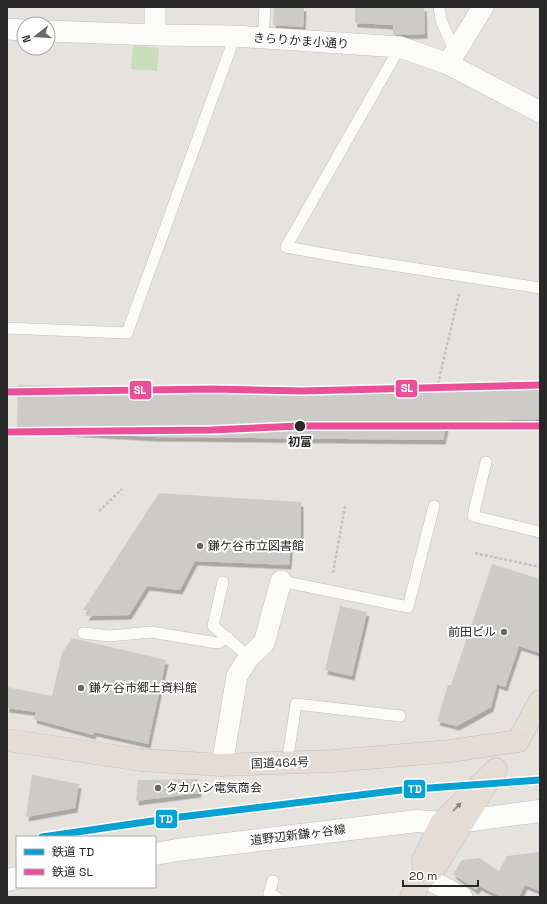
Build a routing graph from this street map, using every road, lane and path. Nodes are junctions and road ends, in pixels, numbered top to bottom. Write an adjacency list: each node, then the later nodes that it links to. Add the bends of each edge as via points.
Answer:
1 (154, 7): 6 (street)
2 (266, 7): 8 (lane)
3 (439, 7): 10 (lane)
4 (483, 7): 10 (street)
5 (56, 31): 6 (street, きらりかま小通り)
6 (155, 35): 7 (street, きらりかま小通り)
7 (235, 36): 8 (street, きらりかま小通り); 14 (lane, via 127,333)
8 (263, 38): 9 (street, きらりかま小通り)
9 (400, 47): 10 (street, きらりかま小通り); 12 (lane, via 286,247)
10 (452, 59): 11 (street, きらりかま小通り)
11 (540, 112)
12 (463, 276): 13 (lane); 15 (path)
13 (540, 288)
14 (7, 328)
15 (438, 384)
16 (486, 462): 21 (lane, via 474,516)
17 (122, 489): 20 (path)
18 (345, 506): 26 (path)
19 (434, 506): 26 (lane, via 408,607)
20 (99, 511)
21 (540, 532)
22 (475, 553): 23 (path)
23 (540, 567)
24 (281, 581): 26 (lane); 29 (street, via 264,643)
25 (223, 582): 28 (lane, via 213,626)
26 (330, 591)
27 (83, 633): 28 (lane, via 109,636 151,632 217,643)
28 (228, 638): 29 (lane)
29 (249, 657): 36 (street, via 237,676)
30 (540, 701): 34 (main road)
31 (400, 716): 35 (lane, via 296,704)
32 (540, 738): 34 (main road)
33 (7, 740): 36 (highway, 国道464号, via 141,760)
34 (518, 741): 35 (highway, 国道464号, via 450,751); 37 (highway)
35 (286, 763): 36 (highway, 国道464号)
36 (222, 765)
37 (496, 769): 39 (highway); 40 (highway, one-way to 37)
38 (540, 811): 39 (street)
39 (464, 821): 42 (highway, via 436,866)
40 (441, 823): 41 (street, 道野辺新鎌ヶ谷線, via 417,821); 42 (highway, via 423,860)
41 (156, 854)
42 (424, 877): 45 (highway); 46 (street)
43 (273, 881): 44 (lane, via 269,893)
44 (276, 897)
45 (411, 897)
46 (462, 897)

